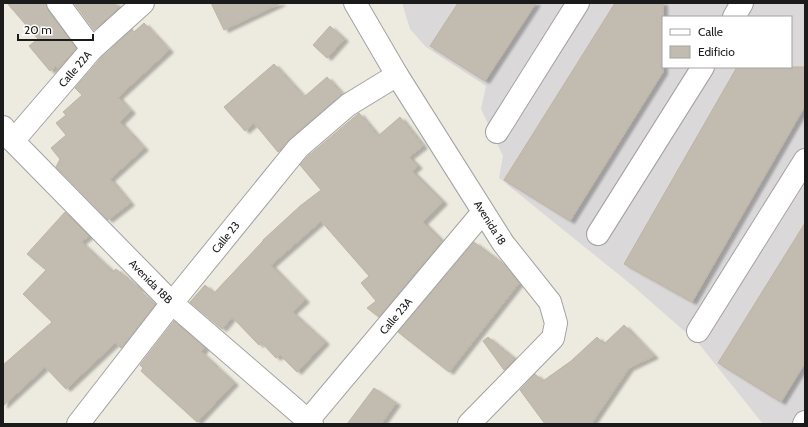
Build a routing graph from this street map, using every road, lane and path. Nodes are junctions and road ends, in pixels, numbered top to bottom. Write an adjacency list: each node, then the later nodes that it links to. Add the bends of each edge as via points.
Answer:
1 (58, 3): 7 (street)
2 (143, 3): 7 (street, Calle 22A)
3 (355, 3): 9 (street, Avenida 18)
4 (578, 3): 10 (street)
5 (742, 3): 6 (street)
6 (735, 16)
7 (92, 49): 11 (street, Calle 22A)
8 (701, 68): 14 (street)
9 (397, 76): 13 (street, Avenida 18); 15 (street, Calle 23, via 348,104 298,148)
10 (497, 132)
11 (8, 134): 15 (street, Avenida 18B)
12 (805, 160): 16 (street)
13 (483, 212): 17 (street, Calle 23A); 19 (street, Avenida 18, via 503,243 550,302 556,323 553,338)
14 (598, 234)
15 (172, 303): 17 (street, Avenida 18B); 18 (street, Calle 23)
16 (698, 331)
17 (308, 423)
18 (78, 424)
19 (469, 424)

